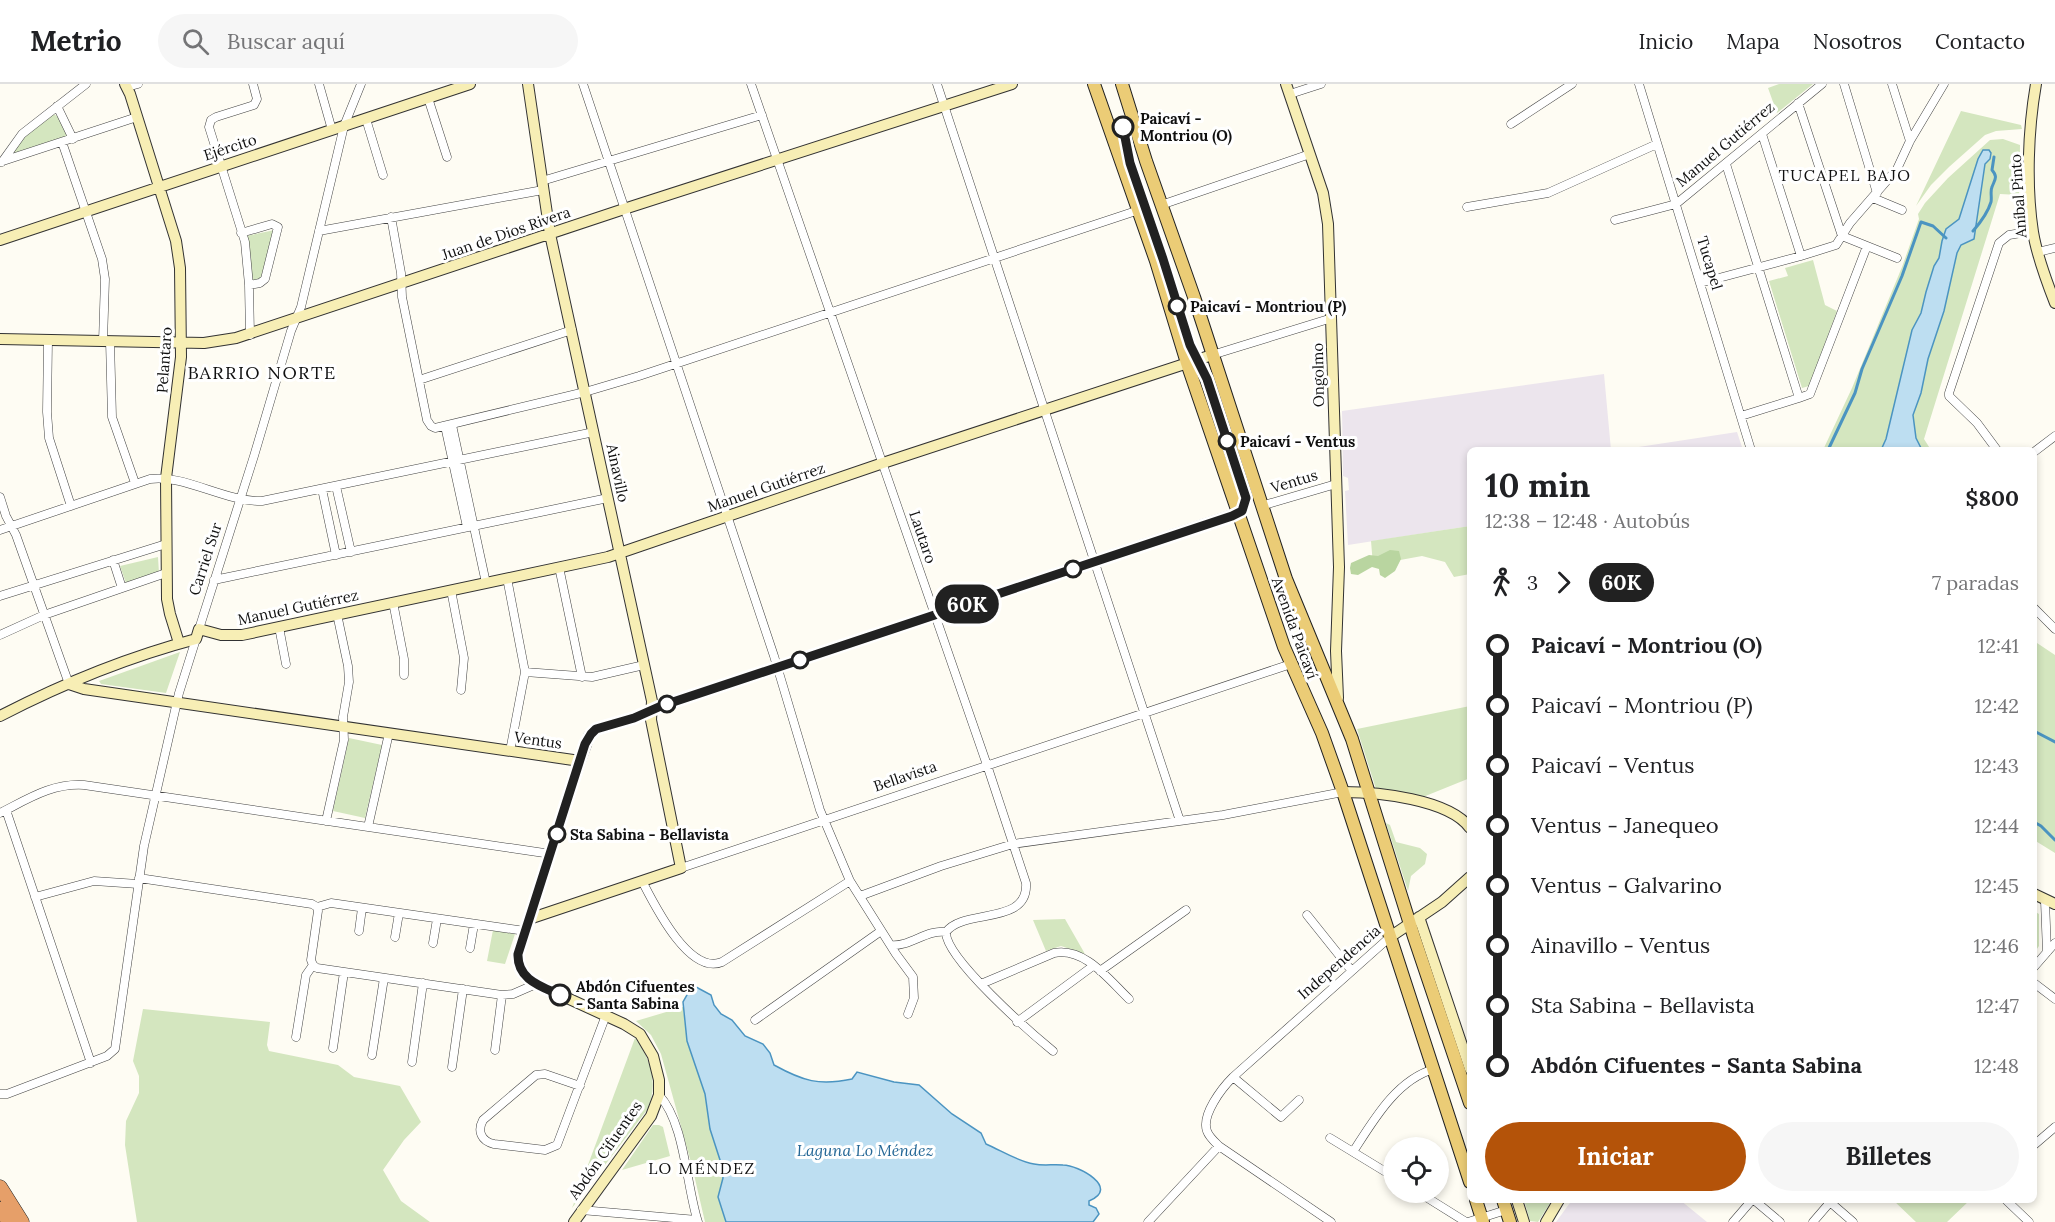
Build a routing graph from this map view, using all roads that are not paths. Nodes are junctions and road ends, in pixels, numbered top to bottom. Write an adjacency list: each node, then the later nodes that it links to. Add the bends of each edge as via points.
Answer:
1 (86, 84): 25 (street)
2 (253, 84): 44 (street, via 257,99 254,105 210,122)
3 (319, 84): 32 (street)
4 (361, 84): 31 (street, Carriel Sur)
5 (470, 84): 23 (street, Ejército)
6 (528, 84): 46 (street, Ainavillo)
7 (583, 84): 41 (street)
8 (751, 84): 27 (street, Lautaro)
9 (937, 84): 26 (street)
10 (1012, 84): 26 (street, Juan de Dios Rivera)
11 (1094, 84): 53 (main road, Avenida Paicaví)
12 (1122, 84): 50 (main road, Avenida Paicaví)
13 (1321, 84): 22 (street)
14 (1572, 84): 30 (street)
15 (1639, 84): 37 (street, Tucapel)
16 (1822, 84): 24 (street, Manuel Gutiérrez)
17 (1844, 84): 48 (street)
18 (1892, 84): 35 (street)
19 (2036, 84): 59 (street, Aníbal Pinto, via 2030,129)
20 (130, 85): 28 (street, Pelantaro)
21 (1940, 86): 35 (street)
22 (1288, 89): 38 (street, Ongolmo)
23 (428, 98): 29 (street, Ejército); 39 (street)
24 (1798, 103): 33 (street, Manuel Gutiérrez); 62 (street)
25 (57, 106): 34 (street); 42 (street, via 22,134)
26 (944, 106): 40 (street, Juan de Dios Rivera); 69 (street)
27 (762, 115): 40 (street, Lautaro); 41 (street)
28 (137, 117): 34 (street); 47 (street, Pelantaro)
29 (366, 118): 31 (street, Ejército); 45 (street)
30 (1511, 124)
31 (344, 126): 32 (street, Ejército); 58 (street, Carriel Sur)
32 (332, 130): 44 (street, Ejército)
33 (1762, 134): 43 (street, Manuel Gutiérrez); 67 (street)
34 (73, 139): 36 (street)
35 (1910, 141): 48 (street, via 1897,169)
36 (62, 142): 42 (street); 55 (street)
37 (1657, 144): 49 (street, Tucapel); 51 (street, via 1548,193)
38 (1310, 154): 50 (street); 76 (street, Ongolmo, via 1327,211)
39 (447, 157)
40 (778, 160): 52 (street, Juan de Dios Rivera); 75 (street, Lautaro)
41 (608, 161): 46 (street); 52 (street)
42 (1, 162)
43 (1726, 164): 49 (street, Manuel Gutiérrez); 70 (street)
44 (221, 166): 47 (street, Ejército); 60 (street)
45 (383, 175)
46 (543, 186): 56 (street); 61 (street, Ainavillo)
47 (159, 187): 55 (street, Ejército); 83 (street, Pelantaro, via 179,258)
48 (1875, 196): 54 (street); 62 (street)
49 (1676, 204): 57 (street); 71 (street, Tucapel)
50 (1161, 205): 84 (main road, Avenida Paicaví)
51 (1467, 207)
52 (624, 209): 61 (street, Juan de Dios Rivera); 86 (street)
53 (1139, 210): 69 (street); 85 (main road, Avenida Paicaví)
54 (1902, 210)
55 (87, 211): 63 (street, Ejército); 82 (street, via 104,267)
56 (391, 218): 58 (street); 72 (street)
57 (1615, 220)
58 (319, 231): 77 (street, Carriel Sur)
59 (2033, 231): 66 (street, Aníbal Pinto); 96 (street, via 2009,235 2000,243 1948,394)
60 (242, 233): 73 (street); 73 (street, via 272,224 278,228 265,279)
61 (550, 234): 72 (street, Juan de Dios Rivera); 78 (street, Ainavillo)
62 (1842, 236): 64 (street); 67 (street, via 1833,246)
63 (0, 240)
64 (1867, 246): 68 (street); 89 (street, via 1810,394)
65 (2055, 248): 66 (street)
66 (2038, 252): 74 (street, Aníbal Pinto)
67 (1801, 256): 70 (street)
68 (1897, 258)
69 (995, 259): 75 (street); 90 (street)
70 (1759, 268): 71 (street); 89 (street)
71 (1700, 283): 91 (street, Tucapel)
72 (401, 284): 77 (street, Juan de Dios Rivera); 87 (street)
73 (249, 285): 79 (street)
74 (2055, 303)
75 (831, 313): 86 (street); 99 (street, Lautaro)
76 (1332, 318): 84 (street, Manuel Gutiérrez); 102 (street, Ongolmo)
77 (295, 320): 79 (street, Juan de Dios Rivera); 107 (street, Carriel Sur)
78 (572, 330): 87 (street); 88 (street, Ainavillo)
79 (250, 334): 83 (street, Juan de Dios Rivera, via 215,342)
80 (0, 339): 81 (street, Juan de Dios Rivera)
81 (48, 340): 82 (street, Juan de Dios Rivera); 108 (street, via 49,438)
82 (107, 341): 83 (street, Juan de Dios Rivera); 101 (street, via 112,417)
83 (182, 342): 100 (street, Pelantaro)
84 (1212, 355): 85 (street, Manuel Gutiérrez); 109 (main road, Avenida Paicaví)
85 (1187, 363): 90 (street, Manuel Gutiérrez); 110 (main road, Avenida Paicaví)
86 (676, 364): 88 (street); 111 (street)
87 (419, 380): 92 (street, via 431,426)
88 (585, 392): 92 (street); 93 (street, Ainavillo)
89 (1799, 398): 91 (street)
90 (1045, 410): 99 (street, Manuel Gutiérrez); 120 (street)
91 (1741, 416): 95 (street, Tucapel)
92 (448, 426): 98 (street)
93 (594, 432): 98 (street); 106 (street, Ainavillo)
94 (2055, 436): 97 (street)
95 (1750, 447)
96 (1995, 447)
97 (2037, 450)
98 (456, 461): 103 (street); 113 (street)
99 (883, 463): 111 (street, Manuel Gutiérrez); 134 (street, Lautaro)
100 (166, 478): 101 (street); 107 (street); 115 (street, Pelantaro)
101 (135, 483): 108 (street)
102 (1336, 484): 109 (street, Ventus); 150 (street, Ongolmo)
103 (336, 486): 104 (street); 116 (street)
104 (322, 489): 107 (street, via 269,501); 118 (street)
105 (0, 497): 112 (street)
106 (608, 498): 113 (street); 117 (street, Ainavillo)
107 (240, 500): 124 (street, Carriel Sur)
108 (71, 506): 112 (street)
109 (1261, 507): 150 (main road, Avenida Paicaví, via 1297,610)
110 (1239, 513): 120 (street, Ventus); 141 (main road, Avenida Paicaví)
111 (727, 516): 117 (street, Manuel Gutiérrez); 143 (street)
112 (11, 526): 114 (street); 126 (street)
113 (470, 527): 116 (street); 125 (street)
114 (0, 530)
115 (166, 544): 119 (street); 122 (street, Pelantaro)
116 (351, 552): 118 (street)
117 (621, 553): 121 (street, Manuel Gutiérrez); 142 (street, Ainavillo)
118 (336, 555): 124 (street)
119 (113, 560): 126 (street); 127 (street)
120 (1095, 562): 134 (street, Ventus); 152 (street)
121 (559, 567): 123 (street, Manuel Gutiérrez); 146 (street)
122 (166, 573): 127 (street); 139 (street, Pelantaro, via 168,606)
123 (507, 578): 125 (street, Manuel Gutiérrez); 144 (street)
124 (214, 580): 137 (street, Carriel Sur)
125 (486, 583): 128 (street, Manuel Gutiérrez)
126 (33, 585): 129 (street); 133 (street)
127 (122, 588): 133 (street)
128 (452, 590): 130 (street, Manuel Gutiérrez); 148 (street, via 464,658)
129 (0, 596)
130 (393, 603): 132 (street, Manuel Gutiérrez); 145 (street)
131 (2037, 611): 136 (street)
132 (338, 614): 135 (street, Manuel Gutiérrez); 154 (street, via 349,674)
133 (44, 615): 138 (street); 147 (street)
134 (935, 615): 143 (street, Ventus); 158 (street, Lautaro)
135 (279, 627): 137 (street, Manuel Gutiérrez, via 229,636); 140 (street)
136 (2055, 629)
137 (197, 634): 139 (street, Manuel Gutiérrez); 149 (street, Carriel Sur)
138 (0, 635)
139 (179, 643): 147 (street, Manuel Gutiérrez)
140 (286, 664)
141 (1291, 664): 152 (street, Bellavista); 159 (main road, Avenida Paicaví)
142 (644, 665): 146 (street); 151 (street, Ainavillo)
143 (777, 668): 151 (street, Ventus); 163 (street)
144 (525, 672): 146 (street); 156 (street)
145 (404, 675)
146 (582, 677)
147 (69, 684): 149 (street, Ventus); 153 (street, Manuel Gutiérrez)
148 (461, 690)
149 (177, 702): 154 (street, Ventus); 161 (street, Carriel Sur)
150 (1339, 708): 160 (main road, Avenida Paicaví)
151 (651, 711): 157 (street, Ventus, via 593,731); 170 (street, Ainavillo)
152 (1144, 712): 158 (street, Bellavista); 165 (street)
153 (0, 716)
154 (344, 727): 155 (street, Ventus); 164 (street)
155 (389, 733): 156 (street, Ventus); 167 (street)
156 (510, 751): 157 (street, Ventus)
157 (580, 761): 169 (street)
158 (987, 765): 163 (street, Bellavista); 168 (street, Lautaro)
159 (1343, 792): 160 (street); 165 (street); 192 (main road, Avenida Paicaví)
160 (1368, 792): 166 (street, via 1445,808); 185 (main road, Avenida Paicaví)
161 (154, 796): 162 (street, via 84,784 65,785 47,789); 164 (street); 172 (street, Carriel Sur)
162 (3, 811): 176 (street)
163 (824, 819): 170 (street, Bellavista); 173 (street)
164 (326, 821): 167 (street)
165 (1180, 821): 168 (street)
166 (1467, 825)
167 (368, 827): 169 (street)
168 (1013, 844): 175 (street); 190 (street, Lautaro, via 1026,883 1021,902 1010,910 954,925)
169 (551, 854): 184 (street)
170 (681, 868): 174 (street, Bellavista)
171 (1467, 880): 185 (street, Independencia, via 1442,902)
172 (138, 881): 176 (street, via 94,881); 178 (street); 222 (street, Carriel Sur, via 113,1052)
173 (850, 881): 174 (street, via 712,965 701,961 672,934); 175 (street)
174 (642, 882): 184 (street, Bellavista)
175 (860, 896): 188 (street)
176 (35, 897): 222 (street)
177 (2050, 902): 197 (street)
178 (317, 907): 179 (street, via 328,903); 199 (street)
179 (362, 908): 181 (street); 187 (street)
180 (1186, 910): 200 (street)
181 (399, 913): 183 (street); 191 (street)
182 (1307, 915): 201 (street)
183 (437, 919): 186 (street); 193 (street)
184 (529, 919): 189 (street)
185 (1414, 919): 192 (street, Independencia); 221 (street, Avenida Paicaví); 228 (main road, Avenida Paicaví)
186 (474, 924): 189 (street); 196 (street)
187 (358, 931)
188 (881, 931): 195 (street); 214 (street)
189 (525, 932): 205 (street, via 518,962 524,975)
190 (946, 932): 195 (street, Lautaro); 206 (street, via 948,944)
191 (395, 937)
192 (1389, 937): 201 (street, Independencia); 225 (main road, Avenida Paicaví)
193 (433, 943)
194 (2055, 943): 197 (street)
195 (891, 945): 212 (street, via 915,983)
196 (470, 948)
197 (2047, 952): 198 (street)
198 (2037, 964)
199 (313, 965): 202 (street); 216 (street, via 306,975)
200 (1097, 968): 206 (street, via 1064,951); 210 (street); 215 (street)
201 (1351, 970): 226 (street, Independencia)
202 (344, 972): 203 (street); 217 (street)
203 (384, 978): 204 (street); 220 (street)
204 (423, 983): 208 (street); 223 (street)
205 (536, 984): 209 (street); 213 (street)
206 (981, 984): 215 (street)
207 (2037, 985): 211 (street)
208 (463, 989): 209 (street); 224 (street)
209 (502, 995): 218 (street)
210 (1129, 999)
211 (2055, 999)
212 (908, 1014)
213 (606, 1015): 227 (street); 230 (street, via 633,1029 645,1041 656,1064)
214 (755, 1020)
215 (1017, 1022): 219 (street)
216 (296, 1037)
217 (333, 1048)
218 (495, 1050)
219 (1053, 1051)
220 (372, 1055)
221 (1467, 1061)
222 (91, 1062): 229 (street)
223 (412, 1062)
224 (452, 1067)
225 (1434, 1069): 236 (street, via 1412,1079 1381,1109); 238 (main road, Avenida Paicaví)
226 (1233, 1077): 231 (street, via 1281,1117); 235 (street, Independencia, via 1216,1098 1206,1123 1208,1134)
227 (580, 1086): 227 (street, via 554,1148 494,1144 482,1137 483,1120 537,1075)
228 (1467, 1093)
229 (2, 1094)
230 (659, 1095): 250 (street, Abdón Cifuentes, via 651,1116); 254 (street, via 675,1124)
231 (1299, 1100)
232 (2055, 1127): 234 (street)
233 (1330, 1138): 236 (street)
234 (2037, 1142)
235 (1219, 1146): 258 (street); 259 (street)
236 (1353, 1152): 237 (street)
237 (1383, 1170)
238 (1467, 1173)
239 (0, 1187): 256 (highway)
240 (1436, 1203): 260 (street)
241 (1477, 1203): 252 (main road)
242 (1517, 1203): 261 (street)
243 (1557, 1203): 262 (street)
244 (1750, 1203): 263 (street)
245 (1757, 1203): 264 (street)
246 (1829, 1203): 265 (street)
247 (1833, 1203): 266 (street)
248 (2009, 1203): 253 (street)
249 (0, 1209): 255 (highway)
250 (581, 1210): 254 (street); 257 (street, Abdón Cifuentes)
251 (1507, 1211): 252 (street)
252 (1482, 1220): 260 (street)
253 (2024, 1220)
254 (698, 1221)
255 (9, 1222)
256 (22, 1222)
257 (574, 1222)
258 (1148, 1222)
259 (1331, 1222)
260 (1467, 1222)
261 (1524, 1222)
262 (1545, 1222)
263 (1733, 1222)
264 (1780, 1222)
265 (1813, 1222)
266 (1853, 1222)

